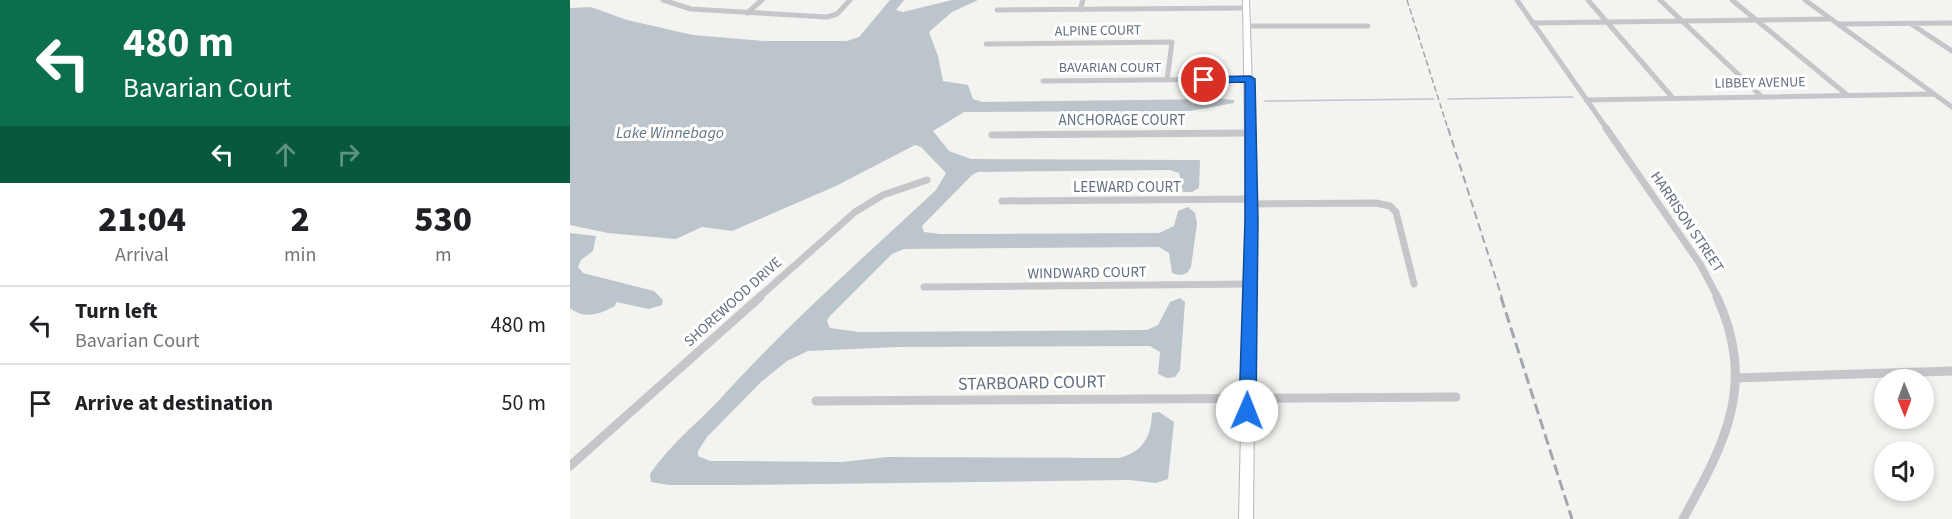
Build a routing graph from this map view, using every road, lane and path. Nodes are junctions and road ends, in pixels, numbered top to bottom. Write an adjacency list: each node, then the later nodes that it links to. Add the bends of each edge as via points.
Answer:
1 (663, 0): 13 (street)
2 (689, 0): 13 (street)
3 (762, 0): 18 (street)
4 (850, 0): 18 (street, via 832,16)
5 (1083, 0): 17 (street)
6 (1157, 0): 15 (street)
7 (1246, 0): 14 (main road)
8 (1517, 0): 23 (street, HARRISON STREET)
9 (1588, 0): 22 (street)
10 (1660, 0): 21 (street)
11 (1732, 0): 20 (street)
12 (1804, 0): 19 (street)
13 (678, 5): 18 (street)
14 (1247, 8): 15 (street); 27 (main road)
15 (1155, 9): 17 (street)
16 (997, 10): 17 (street)
17 (1080, 10)
18 (747, 13)
19 (1830, 19): 20 (street); 25 (street)
20 (1756, 20): 21 (street); 34 (street)
21 (1682, 21): 22 (street); 36 (street)
22 (1607, 22): 23 (street); 37 (street)
23 (1532, 23): 38 (street, HARRISON STREET)
24 (1952, 23): 26 (street)
25 (1838, 24): 26 (street); 35 (street)
26 (1910, 24): 30 (street)
27 (1248, 26): 28 (street); 31 (main road)
28 (1368, 26)
29 (986, 44): 32 (street, ALPINE COURT, via 1172,42)
30 (1952, 51)
31 (1250, 79): 32 (street, BAVARIAN COURT); 40 (main road)
32 (1167, 80): 33 (street, BAVARIAN COURT)
33 (1043, 81)
34 (1846, 94): 35 (street, LIBBEY AVENUE); 36 (street, LIBBEY AVENUE)
35 (1934, 94): 39 (street)
36 (1760, 95): 37 (street, LIBBEY AVENUE)
37 (1672, 97): 38 (street, LIBBEY AVENUE)
38 (1586, 100): 49 (street, HARRISON STREET, via 1712,283 1727,322)
39 (1952, 107)
40 (1251, 133): 41 (street, ANCHORAGE COURT); 44 (main road)
41 (992, 135)
42 (927, 180): 53 (street, SHOREWOOD DRIVE, via 883,195 855,212)
43 (1002, 201): 44 (street, LEEWARD COURT)
44 (1251, 202): 45 (main road); 46 (street, LEEWARD COURT, via 1390,206 1396,212)
45 (1251, 284): 47 (street, WINDWARD COURT); 50 (main road)
46 (1414, 284)
47 (924, 288)
48 (1952, 371): 49 (street)
49 (1735, 378): 55 (street, HARRISON STREET, via 1726,434)
50 (1248, 397): 51 (street, STARBOARD COURT); 52 (street, STARBOARD COURT); 54 (main road)
51 (1456, 397)
52 (816, 401)
53 (570, 466)
54 (1246, 519)
55 (1683, 519)

